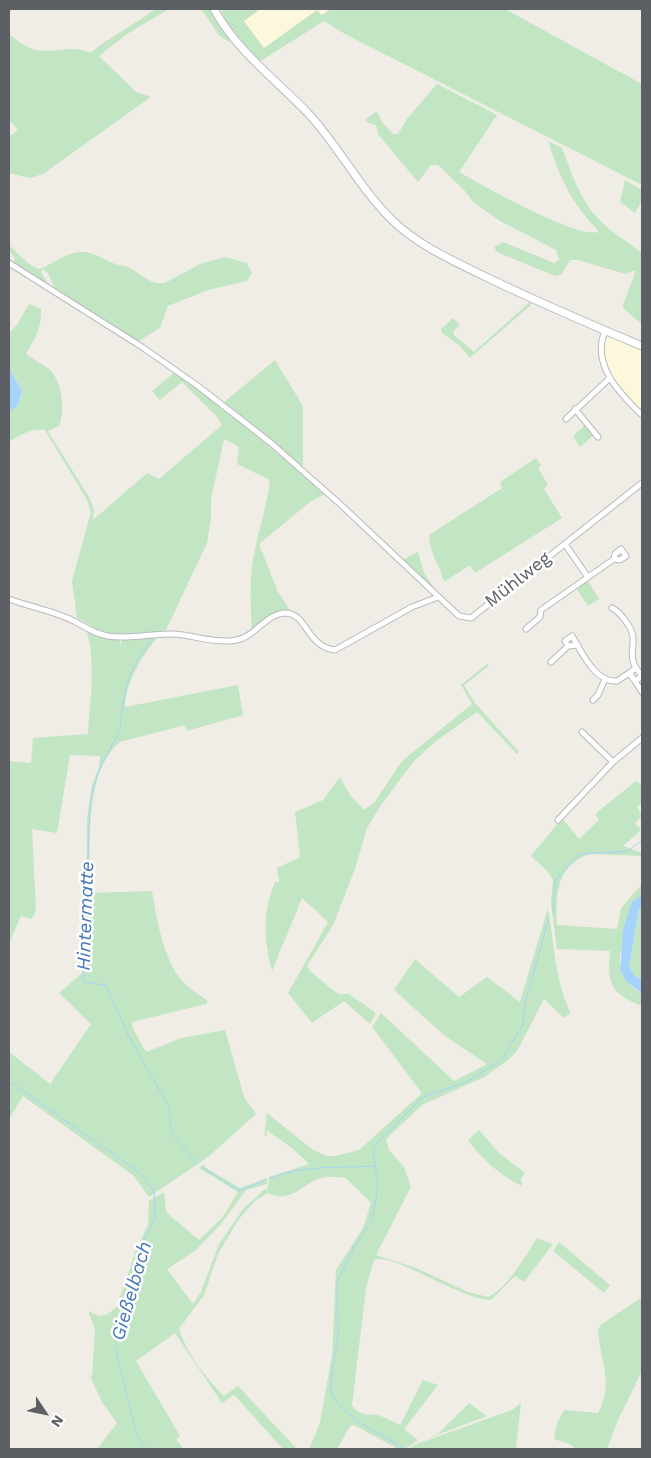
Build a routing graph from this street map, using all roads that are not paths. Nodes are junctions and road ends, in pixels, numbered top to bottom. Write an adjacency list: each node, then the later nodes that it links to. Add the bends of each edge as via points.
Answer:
1 (214, 9): 3 (street)
2 (219, 9): 3 (street)
3 (220, 21): 5 (street, via 234,41 317,123 367,192 400,228 446,257)
4 (9, 262): 16 (street, via 142,347 271,443)
5 (605, 330): 6 (street); 7 (street, via 600,351)
6 (642, 346)
7 (610, 378): 8 (street); 9 (street, via 623,397)
8 (575, 410): 10 (street); 11 (street)
9 (642, 415)
10 (566, 419)
11 (598, 437)
12 (642, 483): 13 (street, Mühlweg)
13 (565, 544): 15 (street, Mühlweg); 16 (street, Mühlweg, via 471,618 456,614)
14 (614, 559): 15 (street)
15 (587, 576): 19 (street, via 541,610 540,617)
16 (438, 597): 17 (street, via 334,650 317,644 298,619 288,613 273,617 238,640 172,634 121,637 93,632 74,621)
17 (9, 600)
18 (612, 608): 23 (street, via 618,611 631,632 631,659)
19 (526, 629)
20 (578, 645): 21 (street); 21 (street, via 572,636 565,641); 25 (street, via 594,670)
21 (568, 646): 22 (street)
22 (551, 662)
23 (636, 668): 24 (street); 26 (street, via 642,676)
24 (629, 673): 25 (street, via 617,681); 26 (street)
25 (605, 679): 28 (street)
26 (635, 681): 27 (street)
27 (642, 692)
28 (592, 700)
29 (582, 732): 31 (street)
30 (642, 738): 31 (street)
31 (613, 762): 32 (street)
32 (558, 820)

